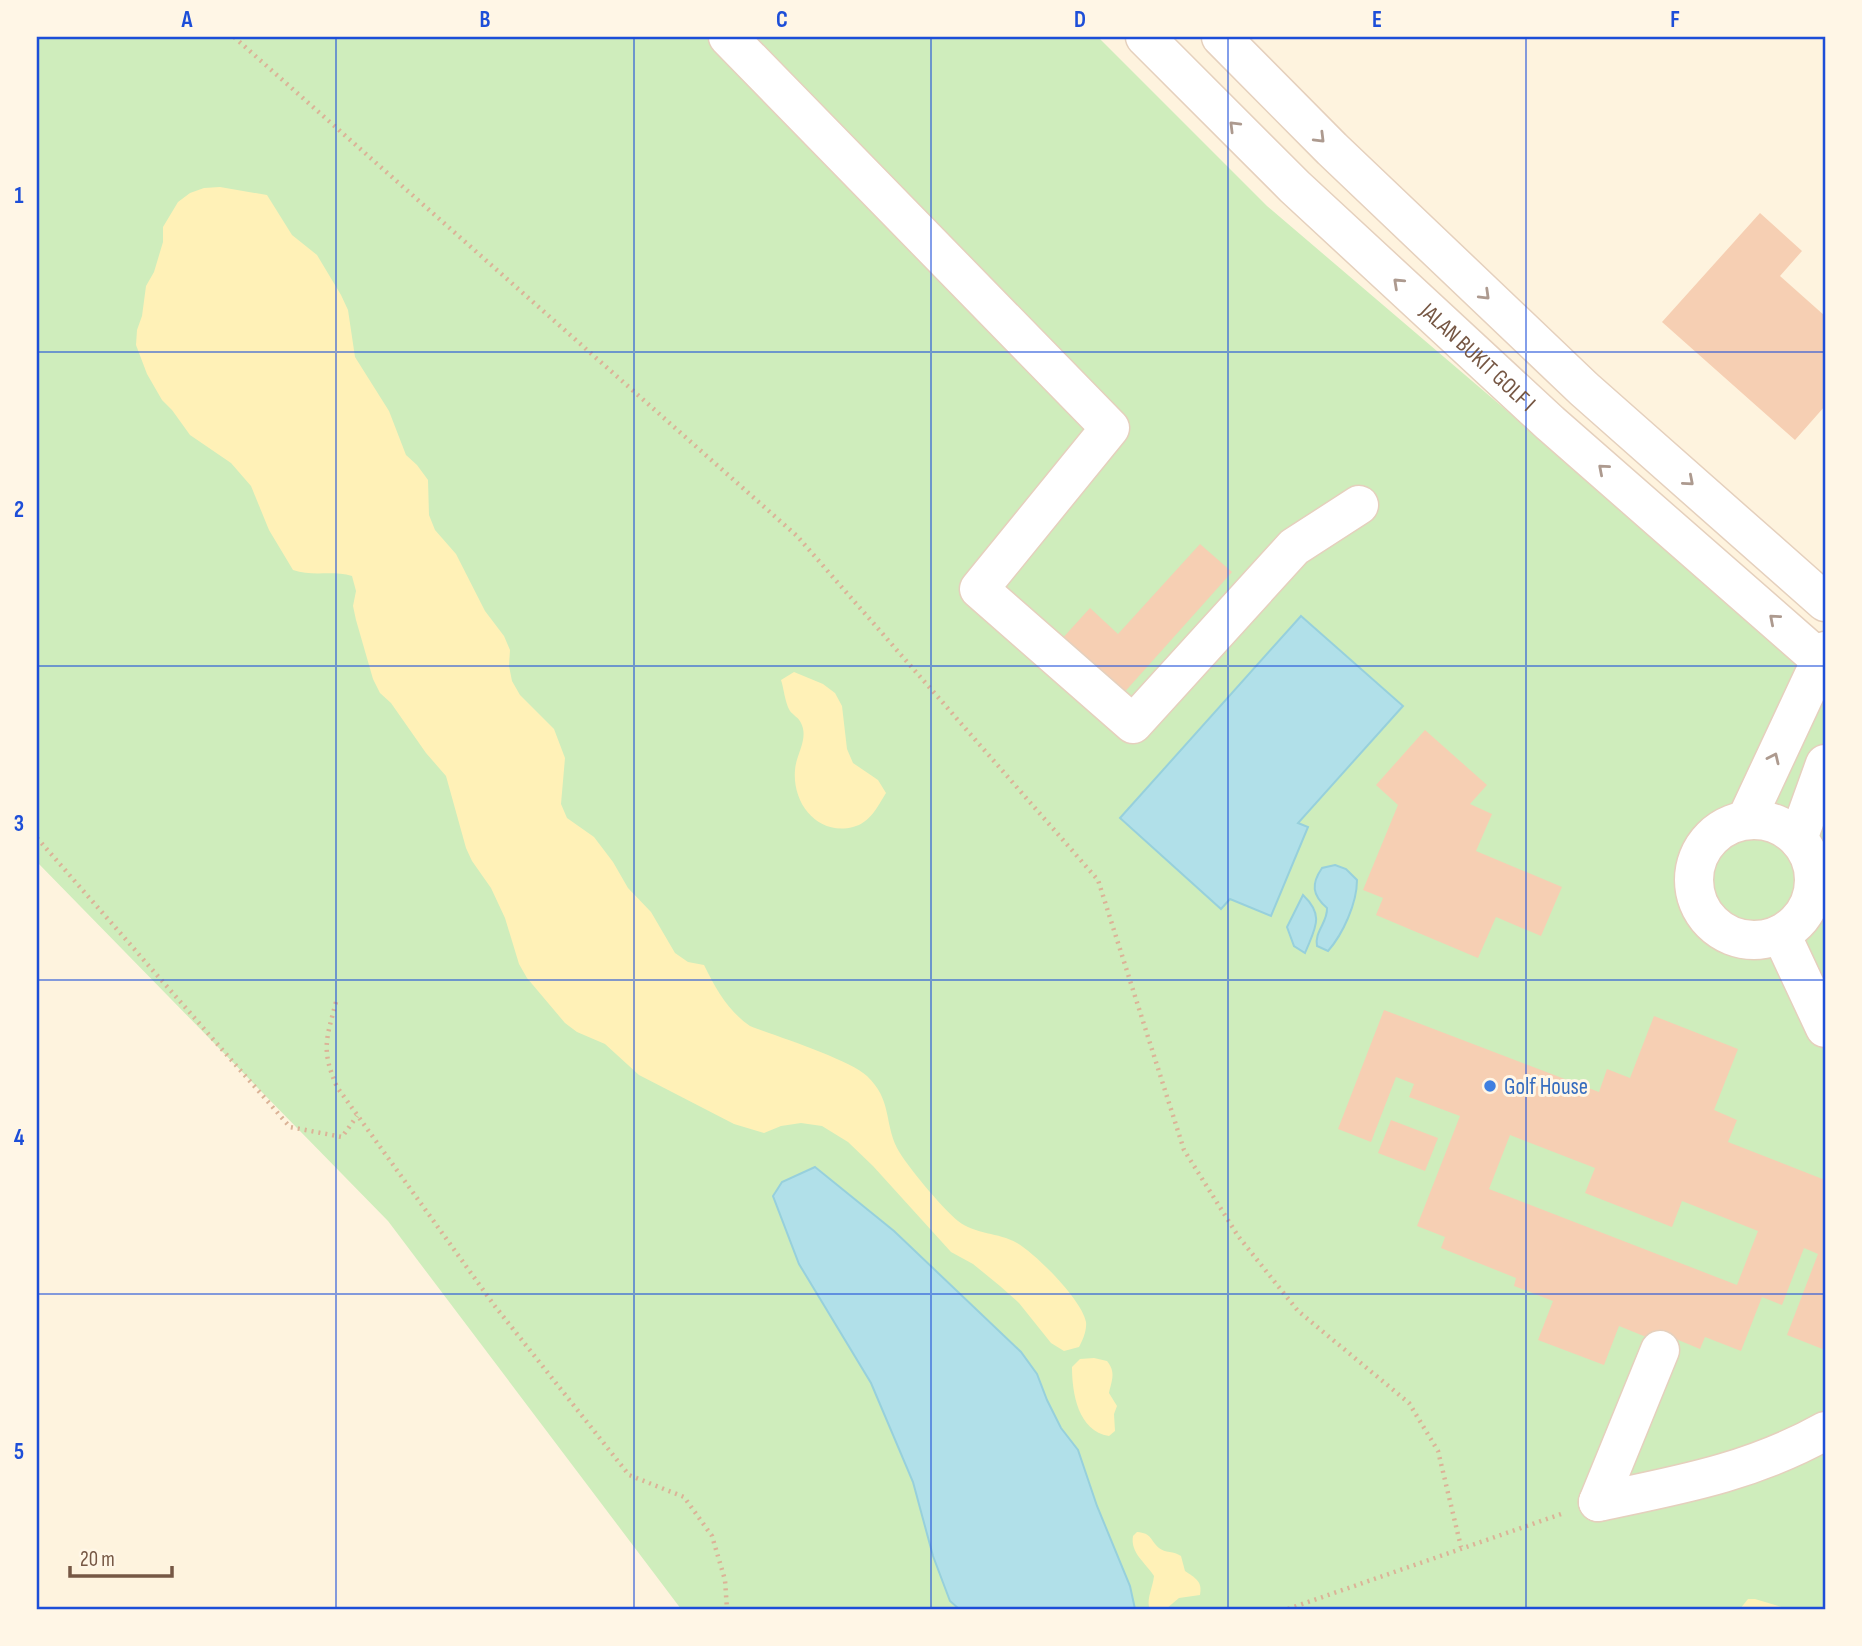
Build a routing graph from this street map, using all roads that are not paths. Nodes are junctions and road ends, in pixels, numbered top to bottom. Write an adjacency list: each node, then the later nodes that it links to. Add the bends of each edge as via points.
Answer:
1 (728, 37): 4 (street, via 1110,428 979,589 1133,724 1294,547)
2 (1145, 37): 6 (street, JALAN BUKIT GOLF I, one-way to 2, via 1550,423 1295,187)
3 (1221, 37): 5 (street, one-way to 5, via 1584,389)
4 (1359, 505)
5 (1825, 602)
6 (1824, 658): 8 (street, one-way to 6)
7 (1825, 764): 9 (street)
8 (1746, 820): 9 (street, via 1783,827); 10 (street, via 1728,825 1701,851 1694,888 1710,922 1725,933 1762,940)
9 (1798, 839): 10 (street, via 1814,872 1814,891 1796,924)
10 (1781, 934): 11 (street)
11 (1825, 1028)
12 (1660, 1350): 13 (street, via 1598,1502 1713,1477 1789,1451)
13 (1825, 1431)

